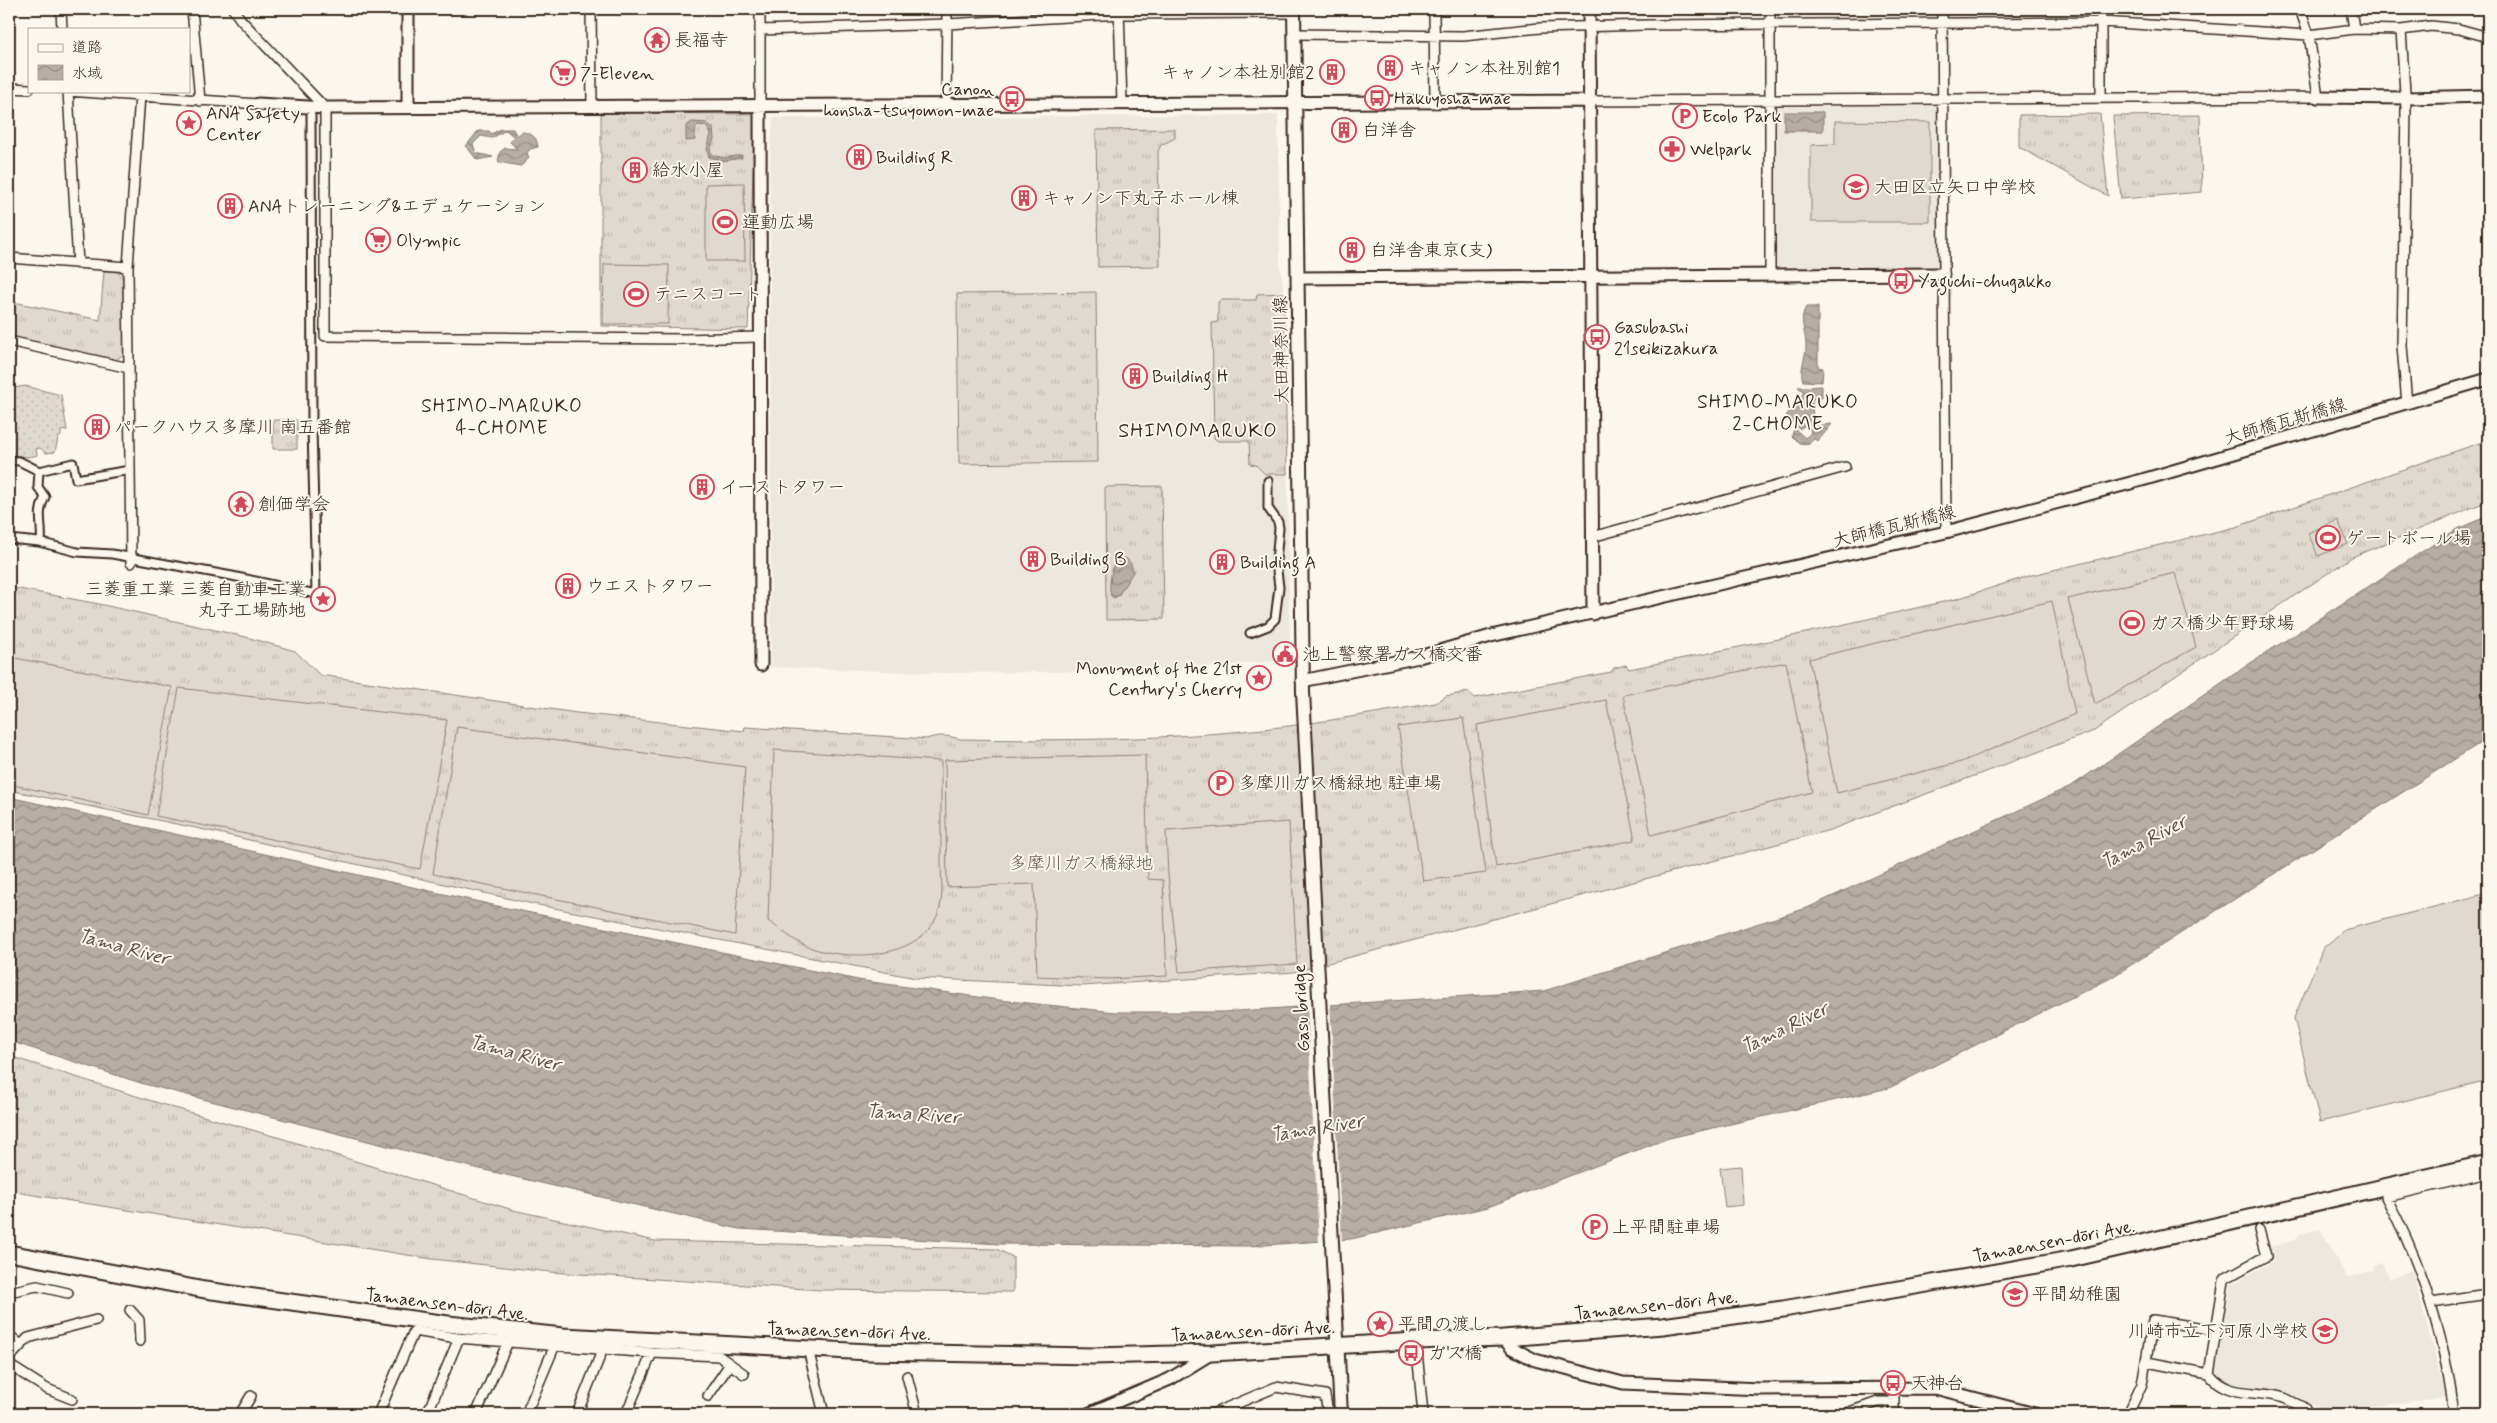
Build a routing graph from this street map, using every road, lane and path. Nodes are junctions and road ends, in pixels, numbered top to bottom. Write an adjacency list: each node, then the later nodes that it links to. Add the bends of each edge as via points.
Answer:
1 (60, 9): 22 (street)
2 (192, 9): 41 (street)
3 (234, 9): 51 (street, via 240,20)
4 (408, 9): 50 (street)
5 (591, 9): 49 (street)
6 (760, 9): 24 (street)
7 (946, 9): 18 (street)
8 (1434, 9): 27 (street)
9 (1589, 9): 21 (street)
10 (1770, 9): 19 (street)
11 (1942, 9): 20 (street)
12 (2101, 9): 17 (street)
13 (2300, 9): 28 (street)
14 (2351, 9): 23 (street)
15 (1120, 11): 16 (street); 18 (street); 46 (street)
16 (1294, 11): 26 (main road, 大田神奈川線)
17 (2101, 22): 20 (street); 28 (street); 38 (street)
18 (946, 24): 24 (street); 48 (street)
19 (1770, 24): 20 (street); 21 (street); 40 (street)
20 (1942, 24): 37 (street)
21 (1589, 27): 27 (street); 42 (street)
22 (62, 28)
23 (2354, 29): 25 (street); 28 (street)
24 (760, 30): 47 (street)
25 (2401, 30): 29 (street, via 2431,26 2459,29); 39 (street)
26 (1295, 34): 27 (street); 43 (main road, 大田神奈川線)
27 (1435, 35): 44 (street)
28 (2310, 35): 36 (street)
29 (2488, 38)
30 (9, 88): 31 (street)
31 (28, 89)
32 (68, 92): 54 (street)
33 (86, 92): 34 (street)
34 (140, 95): 41 (street); 55 (street)
35 (2488, 96): 39 (street)
36 (2318, 97): 38 (street); 39 (street)
37 (1943, 98): 38 (street); 40 (street); 56 (street)
38 (2101, 98)
39 (2406, 98): 64 (street, via 2402,346)
40 (1769, 100): 42 (street); 57 (street)
41 (200, 101): 45 (street)
42 (1589, 101): 44 (street); 58 (street)
43 (1295, 103): 44 (street); 46 (street); 59 (main road, 大田神奈川線)
44 (1435, 103)
45 (258, 104): 51 (street)
46 (1122, 104): 48 (street)
47 (760, 105): 48 (street); 49 (street); 60 (street)
48 (946, 105)
49 (592, 106): 50 (street)
50 (408, 107): 51 (street)
51 (325, 108): 60 (street, via 325,336)
52 (311, 115): 74 (street, via 316,594 232,576)
53 (9, 258): 54 (street)
54 (78, 264): 55 (street)
55 (128, 267): 62 (street)
56 (1943, 274): 57 (street); 70 (street)
57 (1770, 275): 58 (street)
58 (1589, 276): 59 (street); 71 (street)
59 (1298, 278): 78 (main road, 大田神奈川線)
60 (760, 337): 77 (street)
61 (9, 341): 62 (street)
62 (129, 368): 67 (street)
63 (2488, 379): 64 (street, 大師橋瓦斯橋線)
64 (2407, 404): 70 (street, 大師橋瓦斯橋線)
65 (9, 460): 68 (street, via 19,461)
66 (1845, 467): 71 (street)
67 (130, 470): 68 (street, via 76,479 73,463); 74 (street)
68 (39, 471): 73 (street, via 38,487 45,497 39,512)
69 (1268, 481): 76 (street, via 1268,508 1279,528 1276,562 1279,587 1275,619 1268,626)
70 (1946, 532): 75 (street, 大師橋瓦斯橋線)
71 (1592, 537): 75 (street)
72 (9, 540): 73 (street)
73 (41, 542): 74 (street, via 77,552 101,553)
74 (131, 560)
75 (1593, 614): 78 (street, 大師橋瓦斯橋線, via 1491,636)
76 (1250, 633)
77 (761, 665)
78 (1302, 686): 98 (main road, Gasu bridge)
79 (2488, 1163): 92 (main road, Tamaensen-dōri Ave., via 2061,1261 1672,1325)
80 (2488, 1174): 86 (street, via 2386,1196)
81 (2259, 1230): 89 (street, via 2266,1256 2226,1278)
82 (9, 1253): 97 (main road, Tamaensen-dōri Ave., via 201,1289)
83 (9, 1292): 84 (street, via 37,1286)
84 (68, 1293)
85 (2488, 1294): 86 (street)
86 (2431, 1302): 137 (street)
87 (130, 1310): 94 (street, via 139,1320)
88 (96, 1320): 96 (street, via 28,1338)
89 (2216, 1330): 105 (street, via 2153,1320); 109 (street)
90 (9, 1335): 96 (street)
91 (459, 1338): 95 (street); 120 (street, via 414,1331); 121 (street)
92 (1503, 1338): 93 (main road, Tamaensen-dōri Ave.); 111 (street, via 1512,1348 1535,1360 1623,1383 1760,1389)
93 (1416, 1341): 98 (main road, Tamaensen-dōri Ave.); 132 (street)
94 (140, 1342)
95 (508, 1342): 99 (street); 122 (street)
96 (21, 1345): 104 (street)
97 (604, 1345): 99 (street); 101 (main road, Tamaensen-dōri Ave.); 102 (street); 124 (street)
98 (1337, 1345): 103 (main road, Tamaensen-dōri Ave.); 131 (main road, Gasu bridge)
99 (555, 1346): 123 (street)
100 (808, 1349): 101 (main road, Tamaensen-dōri Ave.); 103 (main road, Tamaensen-dōri Ave., via 1093,1356); 126 (street)
101 (719, 1350): 102 (street); 106 (street)
102 (652, 1353): 125 (street)
103 (1212, 1353): 128 (street, via 1170,1379)
104 (9, 1358)
105 (2147, 1362): 109 (street); 136 (street, via 2142,1384)
106 (730, 1364): 108 (street); 113 (street)
107 (9, 1365): 114 (street, via 47,1389)
108 (744, 1374)
109 (2209, 1374): 116 (street, via 2229,1390 2283,1398)
110 (907, 1376): 127 (street)
111 (1894, 1387): 115 (street); 135 (street, via 1947,1390)
112 (251, 1396): 119 (street)
113 (708, 1396)
114 (72, 1399)
115 (1894, 1402): 133 (street, via 1878,1402); 134 (street)
116 (2305, 1408)
117 (9, 1412): 118 (street)
118 (13, 1414)
119 (240, 1414)
120 (378, 1414)
121 (427, 1414)
122 (476, 1414)
123 (526, 1414)
124 (577, 1414)
125 (626, 1414)
126 (824, 1414)
127 (917, 1414)
128 (1088, 1414)
129 (1212, 1414): 130 (street, via 1276,1387 1325,1395)
130 (1328, 1414)
131 (1341, 1414)
132 (1423, 1414)
133 (1844, 1414)
134 (1894, 1414)
135 (2035, 1414)
136 (2128, 1414)
137 (2454, 1414)

